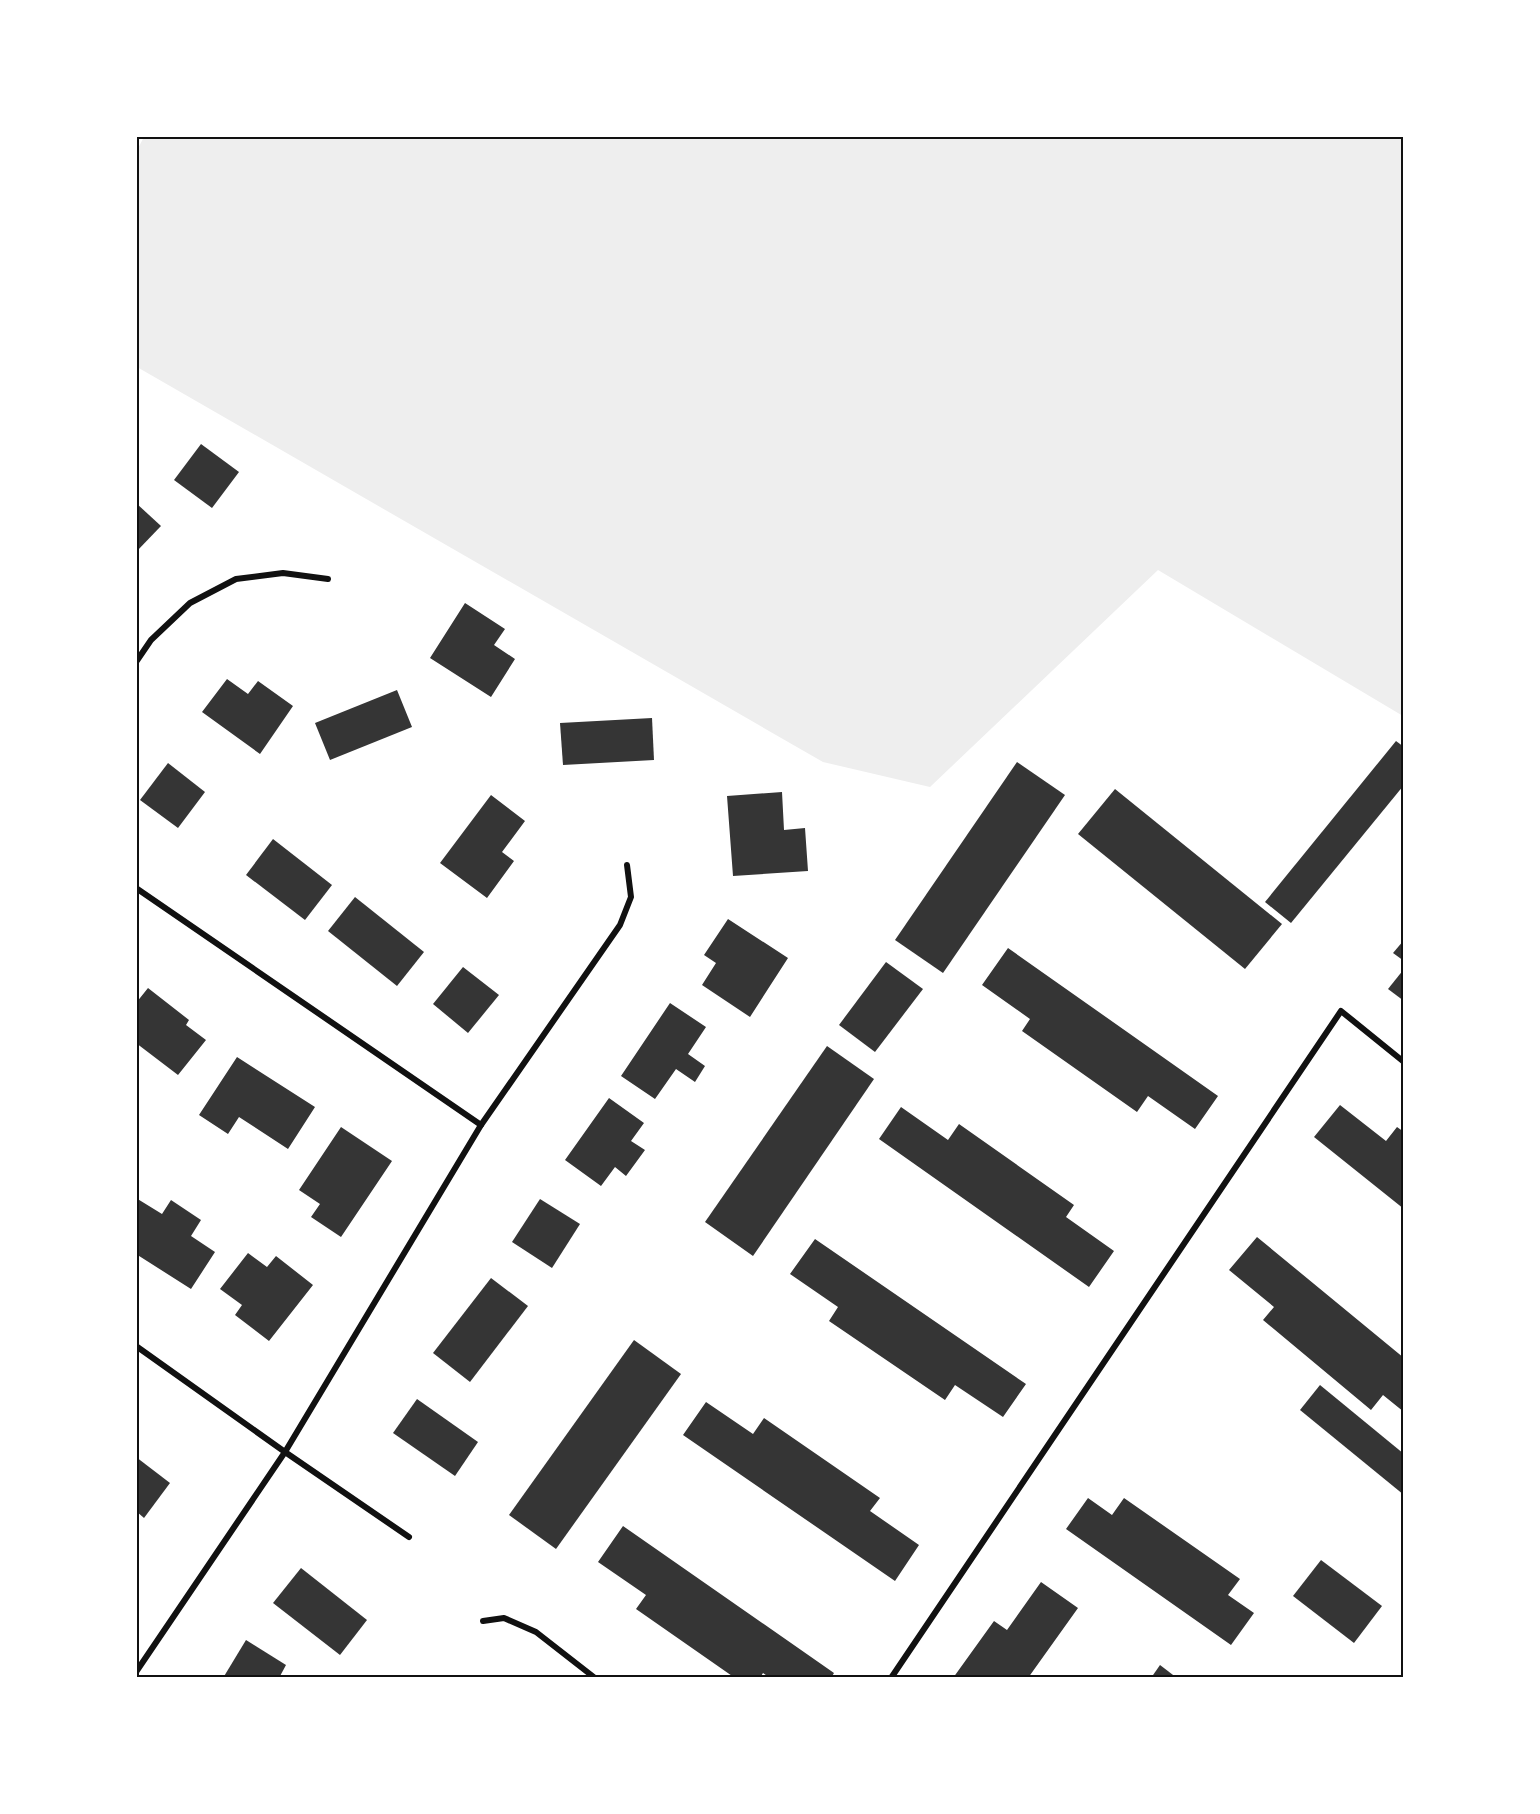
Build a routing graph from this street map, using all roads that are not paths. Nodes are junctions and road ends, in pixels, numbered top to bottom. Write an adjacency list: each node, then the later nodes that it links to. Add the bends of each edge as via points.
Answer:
1 (328, 579): 2 (street, via 283,573 236,579 190,603 152,640)
2 (136, 662)
3 (627, 865): 6 (street, via 631,897 620,925)
4 (136, 888): 6 (street)
5 (1404, 1062): 13 (street, via 1341,1011)
6 (482, 1125): 8 (street)
7 (136, 1346): 8 (street)
8 (285, 1452): 9 (street); 11 (street)
9 (409, 1537)
10 (483, 1621): 12 (street, via 504,1618 536,1632)
11 (136, 1672)
12 (595, 1677)
13 (891, 1677)

